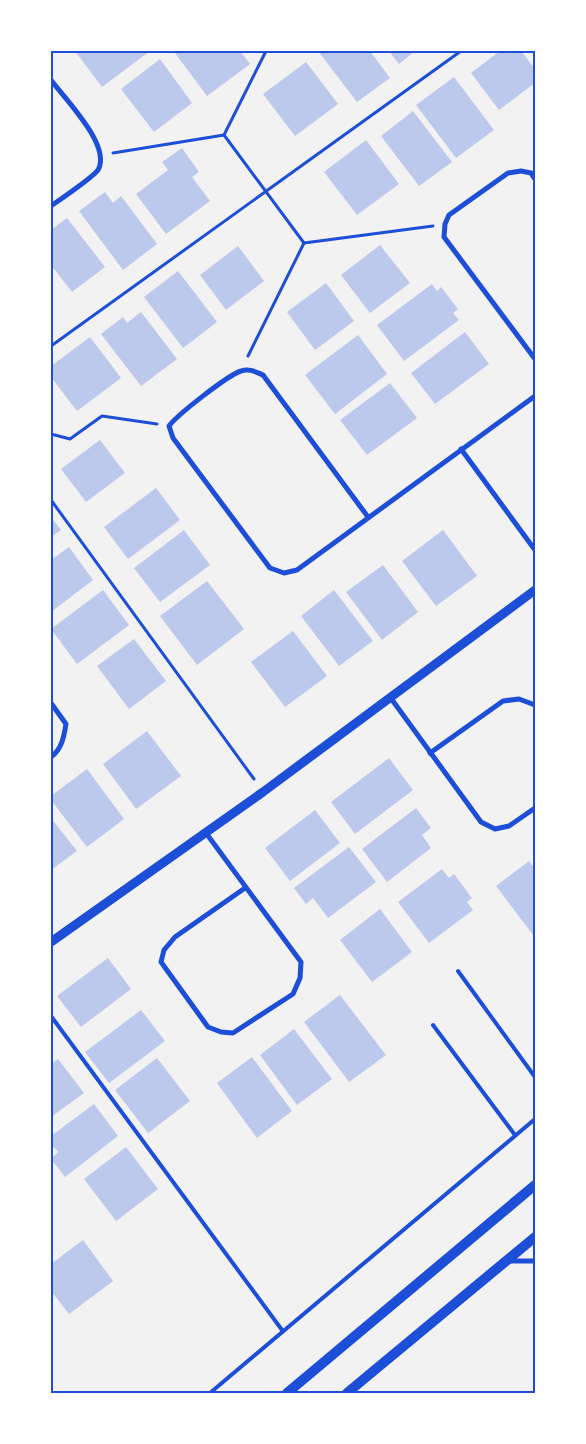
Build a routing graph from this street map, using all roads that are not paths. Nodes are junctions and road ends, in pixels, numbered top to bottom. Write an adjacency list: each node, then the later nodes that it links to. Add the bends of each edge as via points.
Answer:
1 (51, 80): 3 (street, via 96,138 101,155 98,170)
2 (535, 179): 4 (street, via 531,173 508,173 450,215 444,237)
3 (51, 206)
4 (535, 359)
5 (535, 396): 6 (street)
6 (461, 449): 7 (street); 8 (street)
7 (368, 517): 7 (street, via 263,375 254,370 241,371 177,415 169,426 173,438 270,568 284,573 297,570)
8 (535, 550)
9 (535, 590): 10 (street)
10 (390, 698): 13 (street); 16 (street)
11 (51, 703): 14 (street, via 66,724 63,740 57,753)
12 (535, 705): 13 (street, via 519,699 503,701)
13 (430, 753): 15 (street, via 481,822 488,826 495,829 509,826)
14 (51, 757)
15 (535, 808)
16 (206, 833): 17 (street); 18 (street)
17 (245, 888): 17 (street, via 301,962 300,978 293,994 233,1033 221,1032 208,1026 162,962 164,950 175,937)
18 (51, 942)
19 (458, 972): 22 (lane)
20 (51, 1016): 29 (lane)
21 (433, 1025): 24 (lane)
22 (535, 1077)
23 (534, 1120): 24 (lane)
24 (515, 1135): 29 (lane)
25 (535, 1185): 31 (main road)
26 (535, 1237): 27 (main road)
27 (505, 1261): 28 (street); 32 (main road)
28 (535, 1261)
29 (282, 1330): 30 (lane)
30 (210, 1393)
31 (287, 1393)
32 (347, 1393)

